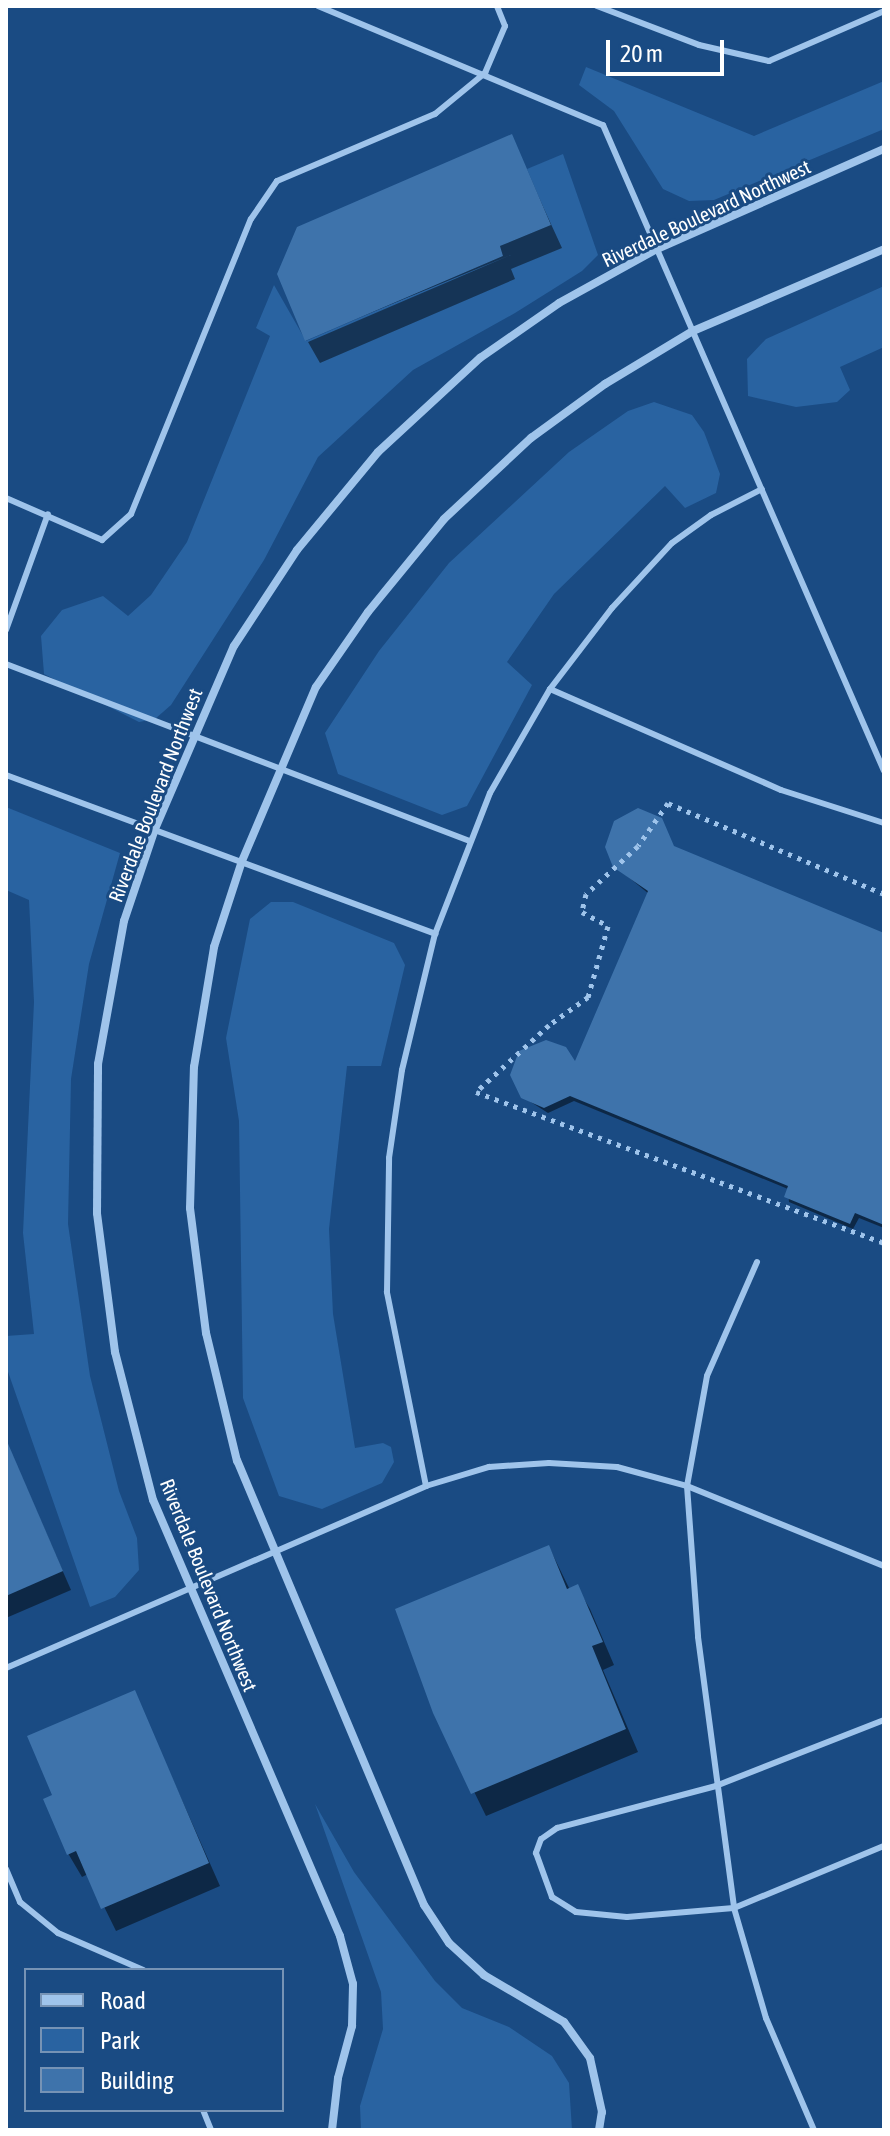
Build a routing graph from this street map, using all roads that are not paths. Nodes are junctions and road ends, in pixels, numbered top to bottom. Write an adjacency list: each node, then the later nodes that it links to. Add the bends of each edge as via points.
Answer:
1 (318, 6): 5 (lane)
2 (497, 6): 5 (lane, via 505,26)
3 (597, 6): 4 (lane, via 699,45 769,61)
4 (884, 11)
5 (485, 73): 7 (lane, via 603,125); 12 (lane, via 435,114 277,181 251,219 131,514 102,540)
6 (884, 149): 7 (street, Riverdale Boulevard Northwest)
7 (657, 249): 9 (lane); 16 (street, Riverdale Boulevard Northwest, via 559,303 480,358 378,452 297,550 234,646)
8 (884, 249): 9 (street)
9 (693, 331): 10 (lane); 17 (street, via 531,438 444,519 368,612 316,687)
10 (762, 489): 15 (lane, via 672,543 612,608); 18 (lane)
11 (6, 498): 12 (lane)
12 (48, 514): 13 (lane)
13 (6, 630)
14 (6, 664): 16 (lane)
15 (550, 689): 20 (lane, via 781,790); 22 (lane)
16 (194, 733): 17 (lane); 21 (street, Riverdale Boulevard Northwest)
17 (281, 767): 22 (lane); 23 (street)
18 (884, 771)
19 (6, 775): 21 (lane)
20 (884, 823)
21 (155, 829): 23 (lane); 30 (street, Riverdale Boulevard Northwest, via 124,921 98,1064 97,1213 115,1352 153,1500)
22 (470, 841): 24 (lane)
23 (242, 861): 24 (lane); 28 (street, via 214,947 194,1067 190,1208 206,1333 237,1461)
24 (435, 934): 26 (lane, via 402,1070 389,1158 387,1292)
25 (757, 1262): 27 (lane, via 707,1376)
26 (426, 1486): 27 (lane, via 489,1467 549,1463 617,1467); 28 (lane)
27 (687, 1486): 29 (lane); 33 (lane)
28 (276, 1552): 30 (lane); 39 (street, via 424,1905 449,1943 484,1975 564,2022 590,2058 602,2112)
29 (884, 1566)
30 (191, 1590): 31 (lane); 38 (street, Riverdale Boulevard Northwest, via 340,1936 353,1984 352,2026)
31 (6, 1668)
32 (884, 1720): 33 (lane)
33 (716, 1786): 36 (lane); 36 (lane, via 557,1828 541,1839 536,1853 552,1897 597,1918)
34 (884, 1846): 36 (lane)
35 (6, 1869): 37 (lane, via 20,1902 58,1933)
36 (734, 1908): 40 (lane, via 766,2018)
37 (138, 1968)
38 (332, 2130)
39 (599, 2130)
40 (814, 2130)

